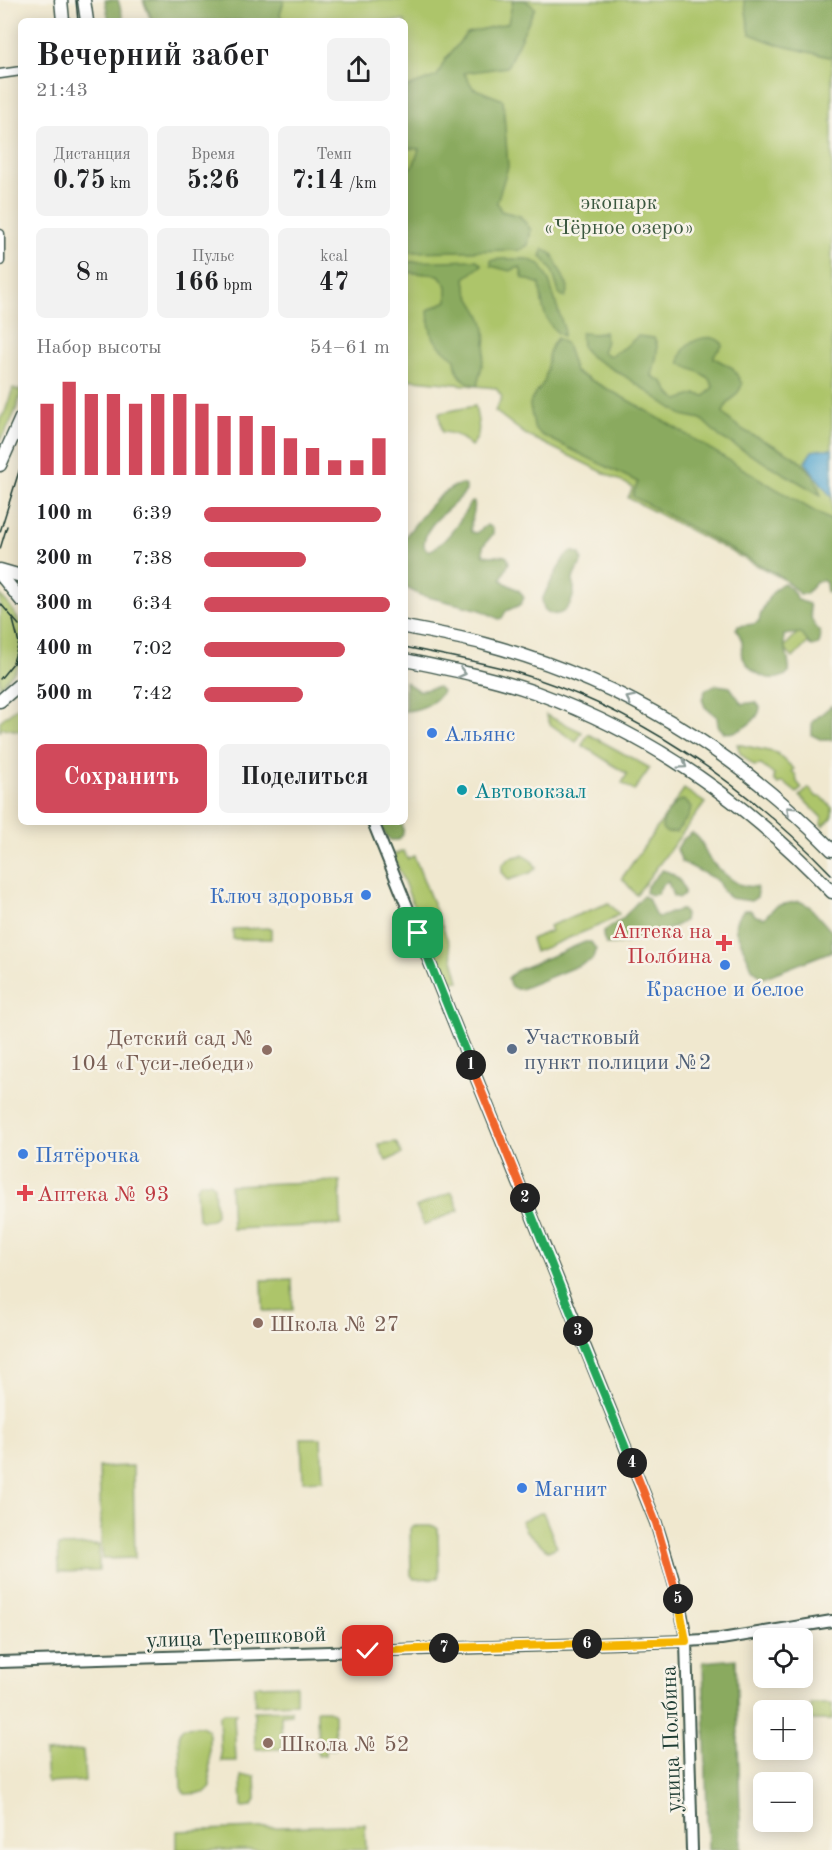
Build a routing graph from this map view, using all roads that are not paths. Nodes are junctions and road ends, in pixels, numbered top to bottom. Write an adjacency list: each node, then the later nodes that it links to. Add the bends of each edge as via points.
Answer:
1 (61, 0): 3 (main road)
2 (84, 0): 4 (main road)
3 (63, 18)
4 (87, 18)
5 (18, 71): 6 (street)
6 (0, 74)
7 (0, 234): 8 (street)
8 (0, 261)
9 (18, 425): 10 (main road)
10 (0, 465)
11 (0, 572): 12 (main road); 13 (main road)
12 (18, 575)
13 (18, 596)
14 (408, 628): 19 (main road, one-way to 14, via 750,775 679,725 635,701 525,656)
15 (408, 661): 20 (main road, one-way to 20, via 527,690 624,730 674,758 737,803)
16 (18, 686): 17 (main road)
17 (0, 701)
18 (374, 825): 22 (street, улица Полбина, via 656,1523)
19 (832, 850)
20 (832, 892)
21 (832, 1621): 22 (street, улица Терешковой)
22 (686, 1641): 23 (street, улица Терешковой); 24 (street, улица Полбина)
23 (0, 1662)
24 (692, 1850)

